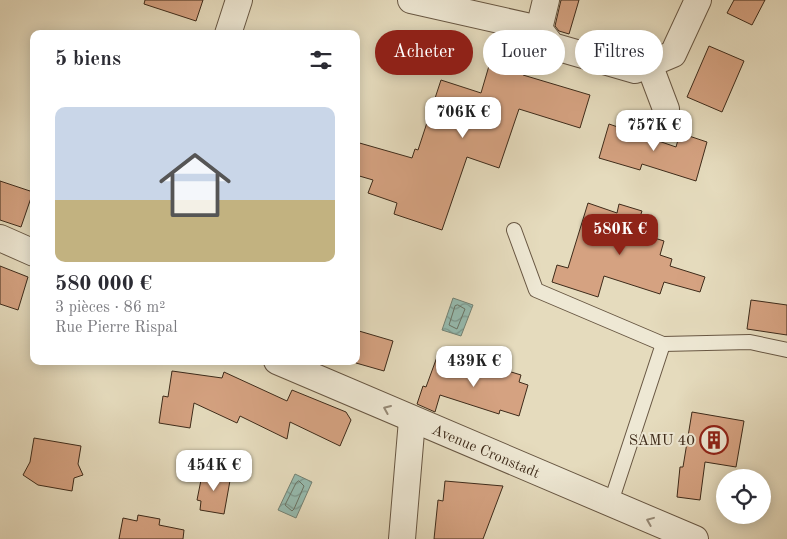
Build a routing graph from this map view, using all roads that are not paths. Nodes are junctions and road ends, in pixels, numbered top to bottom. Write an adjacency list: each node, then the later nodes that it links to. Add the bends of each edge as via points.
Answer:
1 (239, 0): 6 (street)
2 (411, 0): 5 (street)
3 (546, 0): 5 (street)
4 (698, 0): 8 (street, via 672,54)
5 (538, 29): 7 (street, via 552,46)
6 (229, 30)
7 (575, 53)
8 (663, 58)
9 (653, 75): 10 (street)
10 (666, 110)
11 (514, 230): 14 (lane, via 536,290)
12 (0, 238): 13 (street)
13 (30, 251)
14 (663, 344): 15 (lane, via 750,342); 18 (lane)
15 (787, 350)
16 (286, 365): 17 (street, Avenue Cronstadt, one-way to 16)
17 (412, 420): 18 (street, Avenue Cronstadt); 19 (street)
18 (610, 505): 20 (street, Avenue Cronstadt, one-way to 18)
19 (402, 539)
20 (695, 539)

